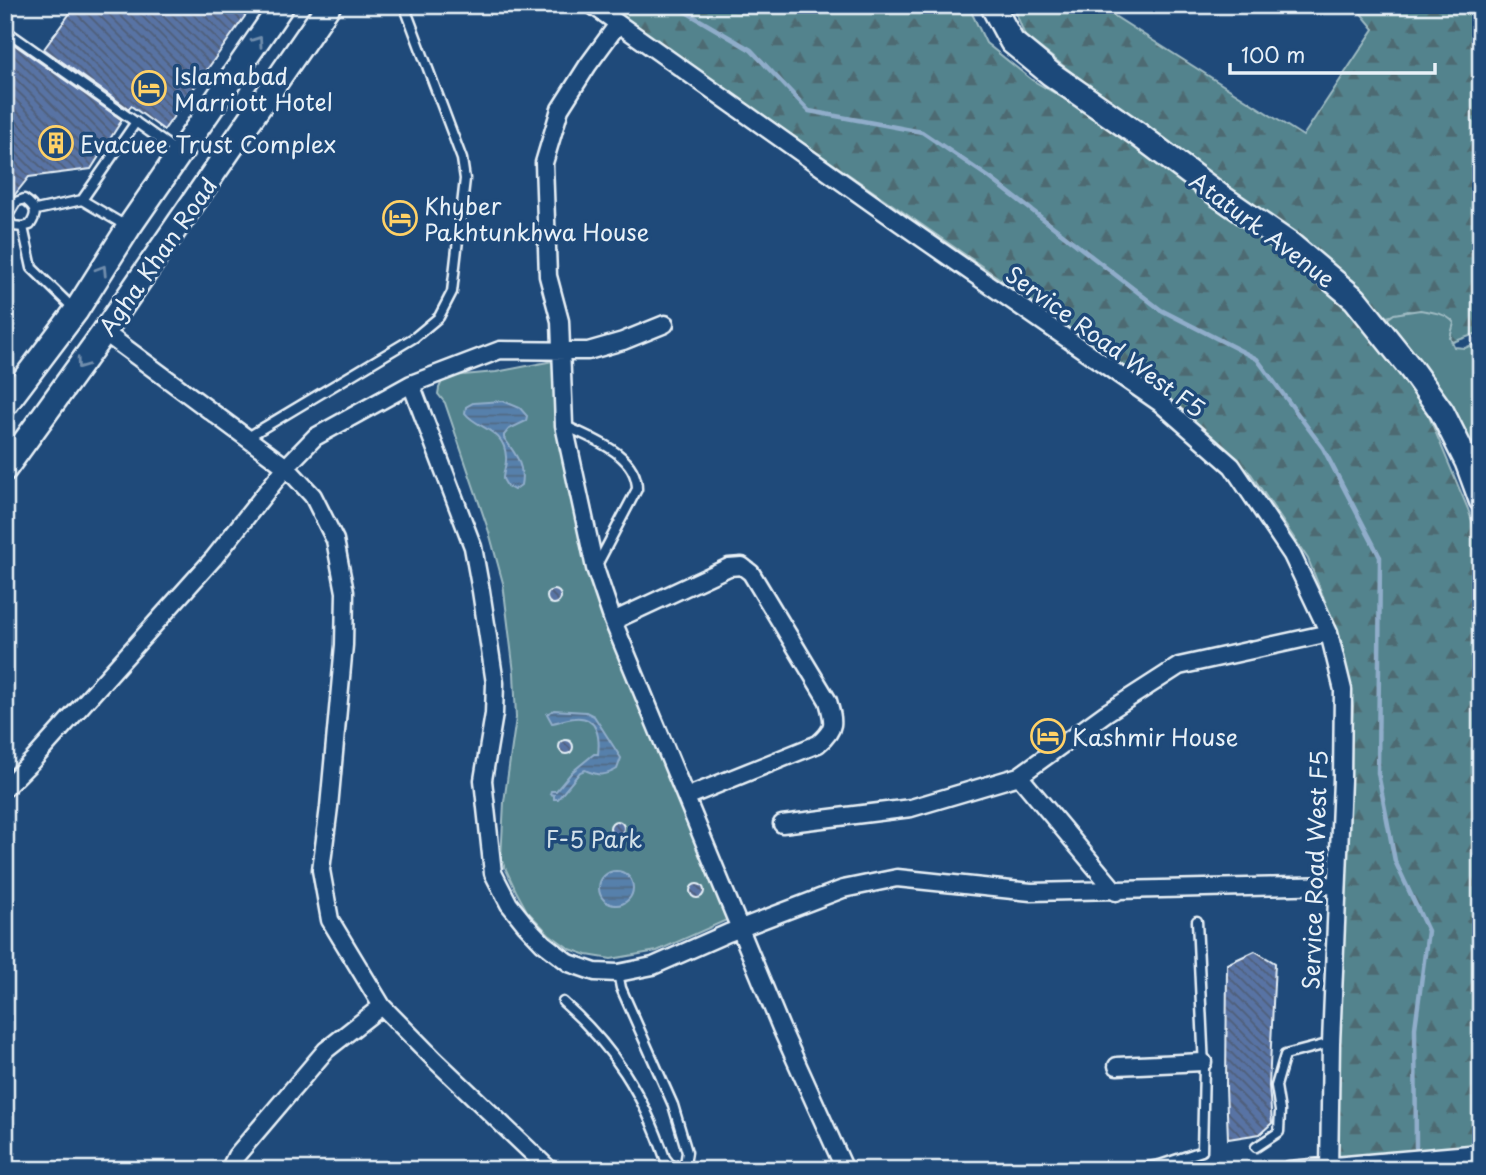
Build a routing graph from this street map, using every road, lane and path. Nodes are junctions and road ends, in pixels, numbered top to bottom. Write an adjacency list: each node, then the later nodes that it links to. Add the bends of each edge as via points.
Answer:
1 (282, 5): 9 (street, Agha Khan Road, one-way to 1)
2 (329, 5): 16 (street, Agha Khan Road)
3 (404, 5): 21 (lane, via 465,178 453,292 439,317 415,337)
4 (592, 5): 6 (street, Service Road West F5)
5 (992, 5): 24 (street, Ataturk Avenue, via 1012,41 1051,74 1291,246 1355,299 1442,412)
6 (618, 24): 17 (street, via 560,109 544,163 548,276 560,321); 27 (street, Service Road West F5, via 1160,403 1232,466 1292,555)
7 (5, 30): 8 (lane)
8 (136, 122): 9 (lane); 10 (lane)
9 (180, 153): 13 (street, Agha Khan Road)
10 (82, 200): 11 (lane); 13 (lane)
11 (36, 210): 12 (lane, via 30,225); 12 (lane, via 24,199 16,202 7,217 13,226)
12 (23, 227): 14 (lane, via 32,268)
13 (129, 227): 14 (street, Agha Khan Road, one-way to 13)
14 (76, 312): 16 (street); 19 (street, Agha Khan Road)
15 (665, 324): 17 (street, via 588,351)
16 (104, 332): 21 (street); 23 (street, Agha Khan Road, one-way to 23)
17 (561, 349): 18 (street, via 500,350); 20 (street)
18 (411, 384): 22 (street, via 314,437); 36 (street, via 473,547 481,591 495,683 483,780 493,873 509,904 543,943 569,963 595,972)
19 (5, 405)
20 (564, 425): 25 (street); 25 (lane, via 622,456 637,478 637,489)
21 (248, 437): 22 (street)
22 (286, 467): 29 (street, via 214,558); 38 (street, via 313,496 335,540 345,592 344,645 321,870 330,920)
23 (5, 469)
24 (1481, 500)
25 (595, 568): 26 (street)
26 (613, 621): 30 (street); 30 (street, via 729,567 743,566 828,701 834,720 830,735 818,744)
27 (1329, 633): 28 (street, via 1179,666); 32 (street, Service Road West F5, via 1343,690)
28 (1019, 776): 31 (street, via 911,808); 33 (street)
29 (5, 789)
30 (686, 797): 35 (street)
31 (782, 824)
32 (1336, 885): 33 (street); 39 (street, Service Road West F5)
33 (1116, 892): 35 (street, via 1031,892 897,878 844,889)
34 (1197, 921): 40 (lane)
35 (742, 928): 36 (street, via 653,966); 47 (street)
36 (618, 972): 37 (lane, via 673,1105 687,1152 685,1164 672,1167 665,1158 638,1093 618,1060)
37 (563, 1002)
38 (382, 1006): 45 (street, via 326,1050); 46 (street)
39 (1331, 1044): 42 (lane, via 1285,1055 1276,1086 1279,1132); 44 (street, Service Road West F5)
40 (1203, 1062): 41 (street); 48 (lane, via 1202,1151)
41 (1117, 1066)
42 (1256, 1147)
43 (1481, 1153): 44 (street)
44 (1329, 1167): 49 (street)
45 (229, 1170)
46 (550, 1170)
47 (845, 1170)
48 (1133, 1170)
49 (1289, 1170)

